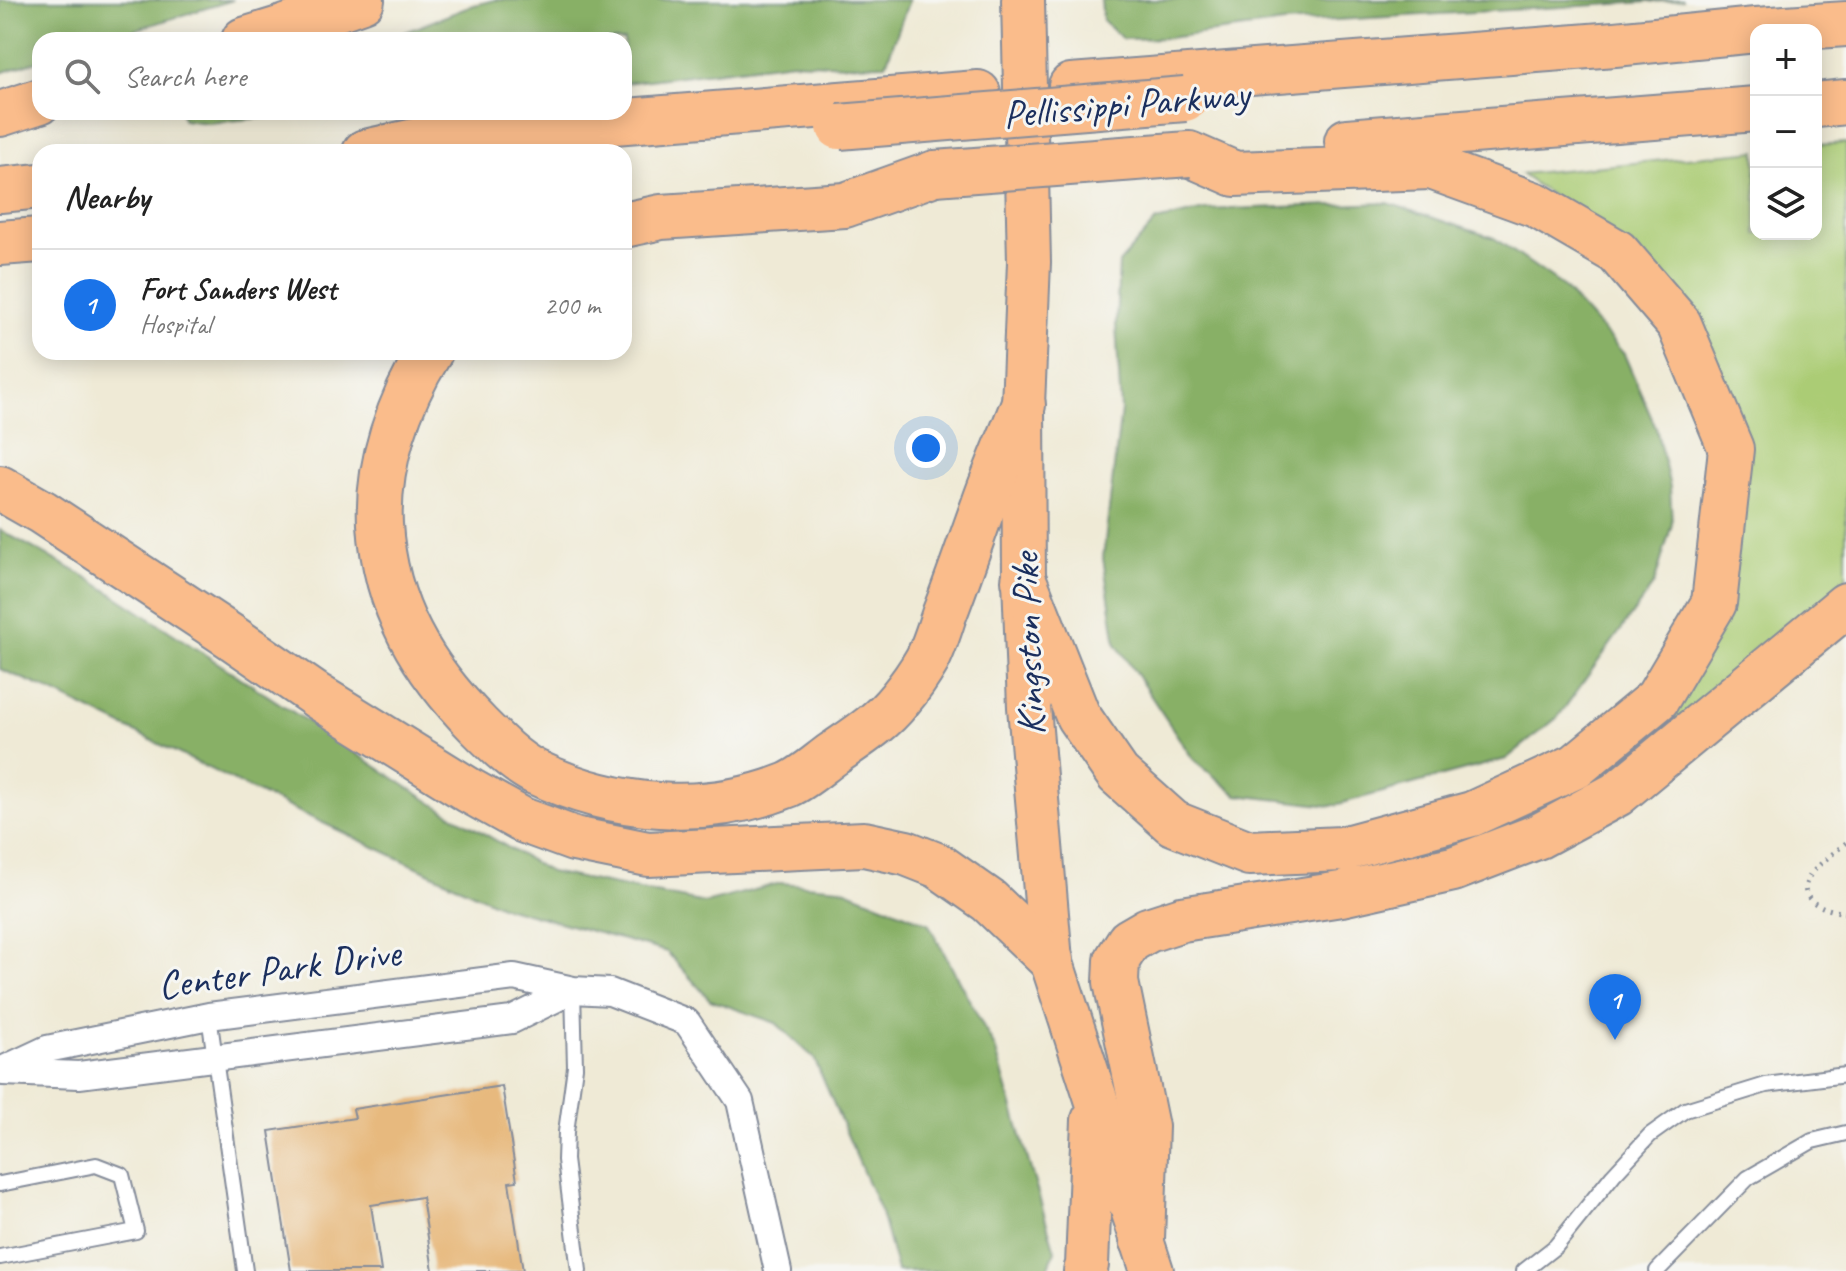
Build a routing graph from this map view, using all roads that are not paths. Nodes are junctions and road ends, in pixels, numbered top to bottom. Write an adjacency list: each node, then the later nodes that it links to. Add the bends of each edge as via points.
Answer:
1 (362, 0): 6 (highway)
2 (1023, 0): 26 (main road, Kingston Pike, via 1029,262)
3 (1846, 24): 4 (highway)
4 (1822, 26)
5 (1750, 31): 15 (highway, via 438,136)
6 (268, 32)
7 (1846, 49): 8 (highway)
8 (1822, 51)
9 (1750, 55): 16 (highway, Pellissippi Parkway, bridge)
10 (1846, 102): 12 (highway)
11 (32, 104): 14 (highway)
12 (1822, 104)
13 (1750, 109): 17 (highway, Pellissippi Parkway)
14 (0, 114)
15 (402, 144)
16 (606, 144)
17 (1189, 154): 20 (highway, Pellissippi Parkway, bridge, via 935,173); 28 (highway, via 1235,174 1431,167 1536,205 1617,252 1679,324 1731,449 1714,603 1657,699 1576,766 1472,814 1342,849 1249,853 1173,823 1118,774 1078,716)
18 (32, 187): 19 (highway)
19 (0, 190)
20 (844, 192): 21 (highway, Pellissippi Parkway); 22 (highway)
21 (632, 196)
22 (632, 223)
23 (32, 241): 24 (highway)
24 (0, 243)
25 (426, 360): 30 (highway, via 390,443 380,522 384,557 402,622 452,699)
26 (1023, 405): 28 (main road, Kingston Pike); 30 (highway, via 928,659 897,702 791,784 737,801 643,805 589,793 533,771)
27 (0, 488): 30 (highway, via 317,696)
28 (1024, 580): 31 (main road, Kingston Pike, via 1030,722)
29 (1846, 605): 40 (highway, via 1617,794 1539,836 1453,869 1341,894 1182,919 1129,941 1117,960 1116,982 1146,1127)
30 (486, 769): 31 (highway, via 522,820 574,839 648,854 864,844 906,853 939,866 989,901)
31 (1051, 960): 37 (main road, Kingston Pike)
32 (573, 990): 33 (street, Center Park Drive, via 514,977); 34 (street, Center Park Drive, via 512,1020); 43 (lane, via 575,1067 565,1160); 44 (street, Center Park Drive, via 610,992 687,1022 740,1101)
33 (209, 1016): 34 (lane); 35 (street, Center Park Drive, via 47,1049)
34 (215, 1058): 35 (street, Center Park Drive, via 79,1075); 42 (lane)
35 (0, 1071)
36 (1846, 1075): 46 (lane, via 1766,1085 1685,1110 1650,1135 1556,1246)
37 (1094, 1091): 40 (main road, Kingston Pike); 45 (main road)
38 (1846, 1133): 47 (lane, via 1812,1141 1748,1178)
39 (0, 1184): 41 (lane, via 96,1165 122,1175 136,1231)
40 (1147, 1255)
41 (0, 1257)
42 (245, 1271)
43 (579, 1271)
44 (778, 1271)
45 (1085, 1271)
46 (1524, 1271)
47 (1657, 1271)

